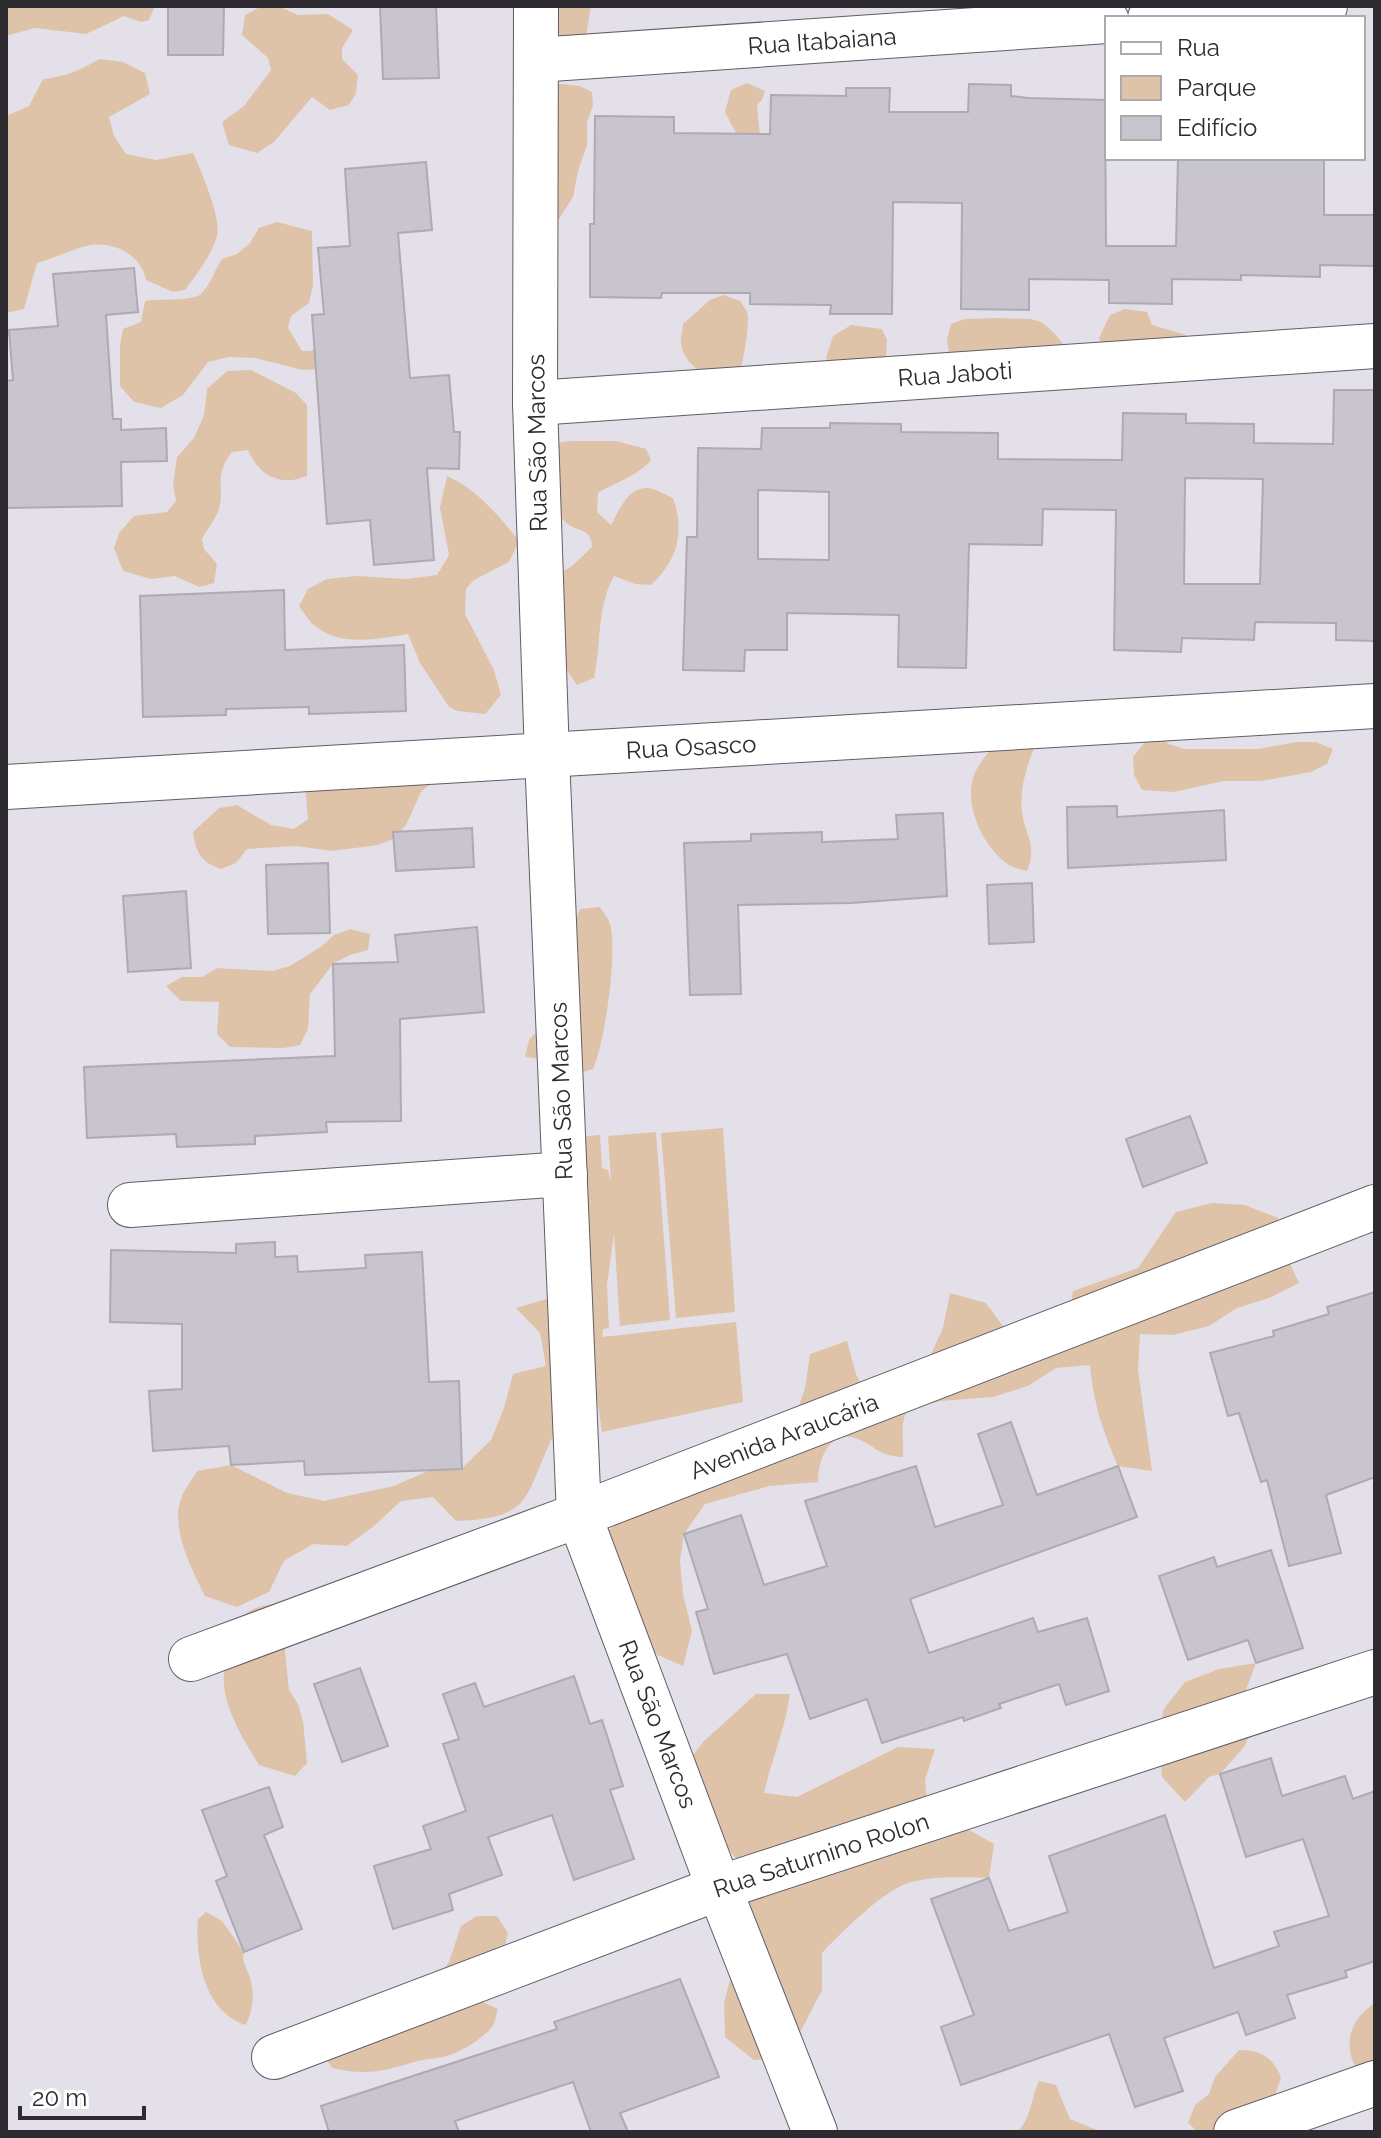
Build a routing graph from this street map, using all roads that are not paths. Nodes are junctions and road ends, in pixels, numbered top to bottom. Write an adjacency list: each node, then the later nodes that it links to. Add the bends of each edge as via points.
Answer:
1 (536, 6): 5 (street, Rua São Marcos)
2 (1325, 6): 3 (street)
3 (1179, 16)
4 (1105, 21): 5 (street, Rua Itabaiana)
5 (536, 60): 7 (street, Rua São Marcos)
6 (1375, 346): 7 (street, Rua Jaboti)
7 (535, 403): 9 (street, Rua São Marcos)
8 (1375, 706): 9 (street, Rua Osasco)
9 (547, 756): 10 (street, Rua Osasco); 11 (street, Rua São Marcos)
10 (6, 787)
11 (565, 1174): 12 (street); 14 (street, Rua São Marcos)
12 (130, 1205)
13 (1375, 1207): 14 (street, Avenida Araucária)
14 (579, 1515): 15 (street, Avenida Araucária); 17 (street, Rua São Marcos)
15 (191, 1659)
16 (1375, 1672): 17 (street, Rua Saturnino Rolon)
17 (719, 1888): 18 (street, Rua Saturnino Rolon); 20 (street, Rua São Marcos)
18 (274, 2057)
19 (1375, 2083): 21 (street)
20 (815, 2132)
21 (1236, 2132)

